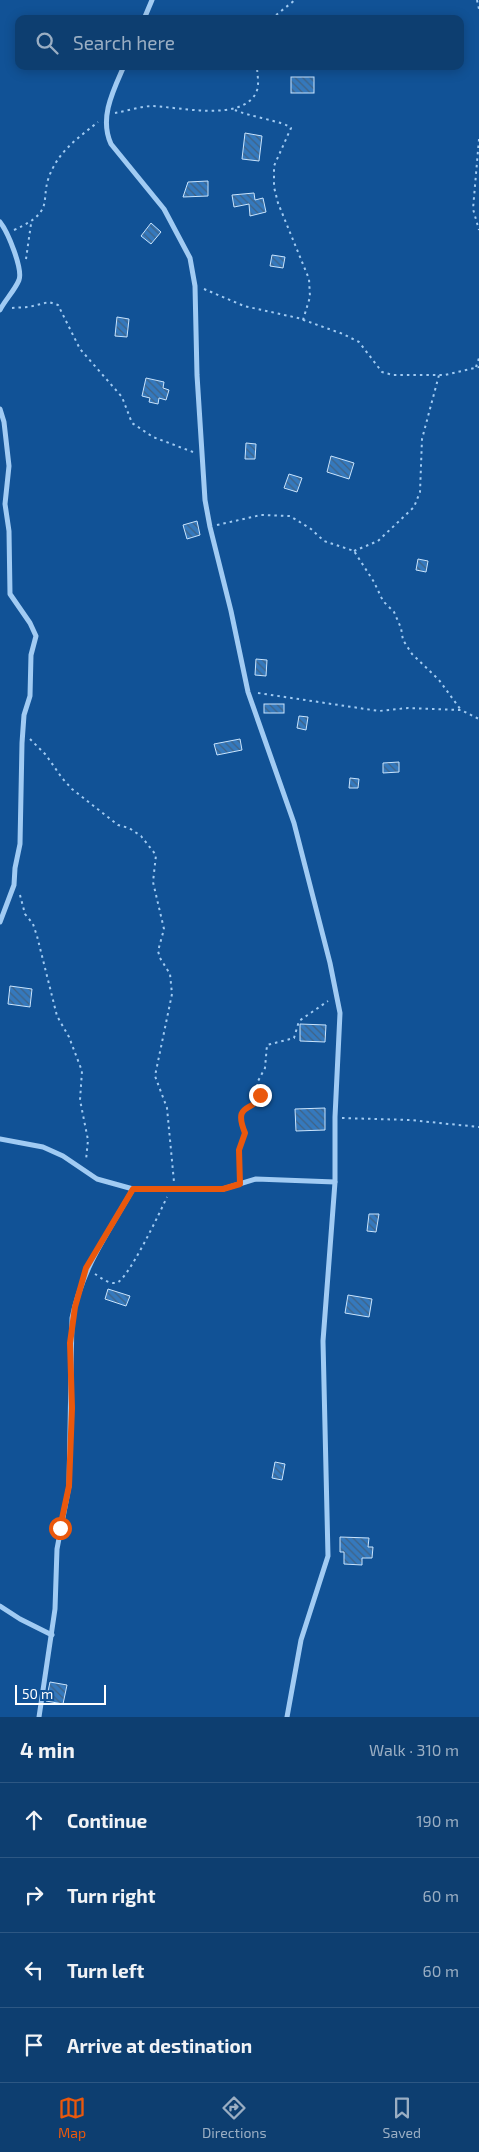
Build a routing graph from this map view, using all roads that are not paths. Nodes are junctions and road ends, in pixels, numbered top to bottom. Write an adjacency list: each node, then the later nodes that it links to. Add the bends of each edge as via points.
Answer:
1 (152, 0): 2 (street)
2 (146, 15)
3 (122, 70): 9 (street, via 106,114 105,132 168,216 190,258 195,286 205,500 210,527 248,692 294,823 340,1013 335,1118)
4 (0, 222): 5 (street, via 8,234 20,272 19,281)
5 (0, 310)
6 (0, 409): 7 (street, via 9,466 5,504 10,594 36,636 31,655 32,681 24,715 20,844 14,885)
7 (0, 922)
8 (0, 1139): 10 (street, via 43,1147 97,1179)
9 (336, 1182): 10 (street, via 256,1179 223,1189); 14 (street, via 324,1341 328,1556 301,1640)
10 (133, 1189): 12 (street, via 86,1268 71,1328 69,1486 57,1548)
11 (0, 1606): 12 (street)
12 (52, 1634): 13 (street)
13 (39, 1717)
14 (288, 1717)

